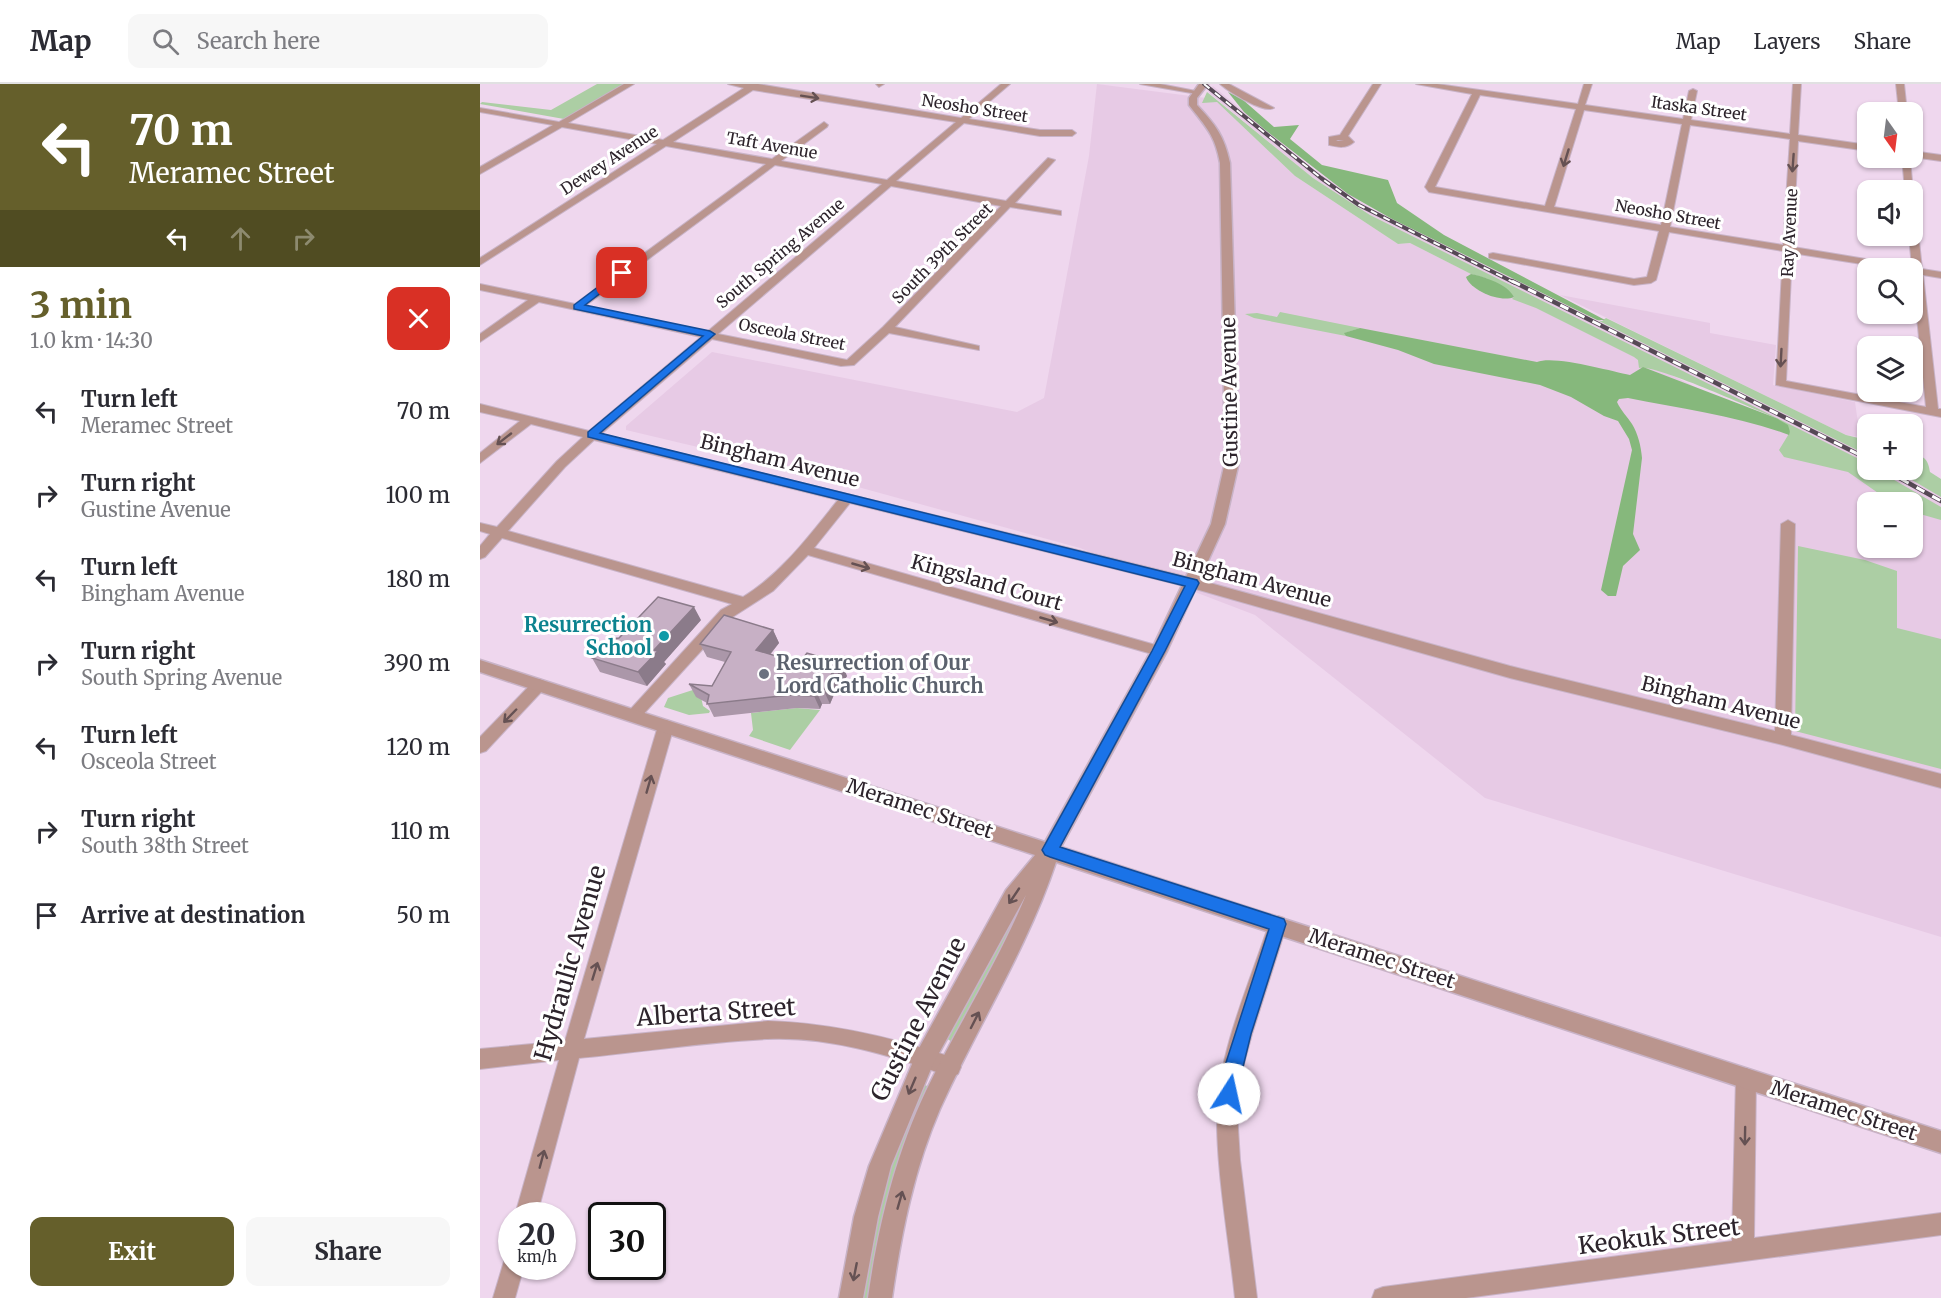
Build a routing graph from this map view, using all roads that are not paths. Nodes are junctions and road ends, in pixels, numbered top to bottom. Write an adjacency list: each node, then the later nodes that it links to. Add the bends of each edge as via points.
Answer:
1 (630, 84): 22 (street)
2 (732, 84): 11 (street, Neosho Street)
3 (1006, 84): 20 (street, South Spring Avenue)
4 (1144, 84): 13 (street)
5 (1224, 84): 18 (street)
6 (1377, 84): 25 (street)
7 (1419, 84): 15 (street, Itaska Street)
8 (1588, 84): 17 (street)
9 (1797, 84): 26 (street, Ray Avenue)
10 (1900, 84): 16 (street)
11 (753, 86): 20 (street, Neosho Street, one-way to 20); 27 (street, Dewey Avenue)
12 (1689, 86): 14 (street); 21 (street)
13 (1200, 88): 65 (street, Gustine Avenue, via 1193,105 1214,129 1225,163 1232,462 1218,524)
14 (1703, 88)
15 (1477, 92): 17 (street, Itaska Street); 36 (street, Neosho Street, via 1430,189)
16 (1902, 102)
17 (1582, 106): 21 (street, Itaska Street); 36 (street, one-way to 36)
18 (1270, 108)
19 (480, 110): 22 (street, Taft Avenue)
20 (962, 121): 24 (street, Neosho Street, via 1040,133); 34 (street, South Spring Avenue)
21 (1686, 121): 26 (street, Itaska Street); 38 (street)
22 (561, 124): 27 (street, Taft Avenue); 33 (street)
23 (824, 125): 32 (street)
24 (1072, 133)
25 (1343, 137)
26 (1795, 137): 28 (street, Itaska Street); 39 (street, Ray Avenue, one-way to 39)
27 (665, 142): 32 (street, Taft Avenue); 42 (street, Dewey Avenue)
28 (1857, 146)
29 (1923, 156): 30 (street)
30 (1941, 158)
31 (1051, 160): 35 (street, South 39th Street)
32 (772, 162): 34 (street, Taft Avenue); 47 (street)
33 (480, 171)
34 (888, 183): 35 (street, Taft Avenue); 50 (street, South Spring Avenue)
35 (1008, 204): 37 (street, Taft Avenue); 49 (street, South 39th Street)
36 (1549, 209): 38 (street, Neosho Street)
37 (1058, 213)
38 (1665, 228): 39 (street, Neosho Street); 40 (street, via 1653,274 1661,280 1657,286 1642,287 1628,280)
39 (1788, 249): 41 (street, Neosho Street); 55 (street, Ray Avenue, one-way to 55, via 1780,383)
40 (1493, 256)
41 (1857, 260)
42 (480, 262)
43 (1923, 272): 44 (street)
44 (1941, 275)
45 (480, 287): 46 (street, Osceola Street)
46 (537, 298): 47 (street, Osceola Street); 51 (street)
47 (577, 307): 50 (street, Osceola Street)
48 (1923, 324): 55 (street)
49 (887, 329): 52 (street); 53 (street, South 39th Street)
50 (710, 334): 53 (street, Osceola Street); 57 (street, South Spring Avenue)
51 (480, 339)
52 (975, 348)
53 (850, 363)
54 (480, 408): 56 (street, Bingham Avenue)
55 (1936, 412)
56 (529, 420): 57 (street, Bingham Avenue); 58 (street, one-way to 58)
57 (592, 435): 59 (street, Bingham Avenue); 62 (street, South Spring Avenue)
58 (480, 459)
59 (847, 498): 63 (street); 65 (street, Bingham Avenue)
60 (1788, 524): 72 (street)
61 (480, 527): 62 (street)
62 (501, 533): 64 (street, South Spring Avenue); 66 (street)
63 (805, 550): 66 (street, via 768,588); 67 (street, Kingsland Court, one-way to 67)
64 (480, 554)
65 (1192, 583): 67 (street, Gustine Avenue); 72 (street, Bingham Avenue, via 1510,672)
66 (742, 602): 70 (street, via 726,614)
67 (1159, 651): 75 (street, Gustine Avenue)
68 (480, 666): 69 (street, Meramec Street)
69 (539, 685): 70 (street, Meramec Street); 73 (street, one-way to 73)
70 (633, 716): 71 (street, Meramec Street)
71 (666, 726): 75 (street, Meramec Street); 77 (street, Hydraulic Avenue, one-way to 71)
72 (1783, 739): 74 (street, Bingham Avenue)
73 (480, 747)
74 (1941, 781)
75 (1050, 850): 76 (street, Meramec Street); 78 (street, Gustine Avenue, one-way to 78, via 1013,896); 80 (street, Gustine Avenue, one-way to 75, via 1032,906)
76 (1278, 924): 81 (street, Meramec Street); 91 (street, via 1242,1034 1231,1075 1227,1112)
77 (572, 1050): 78 (street, Alberta Street, via 777,1030 845,1037); 79 (street, Alberta Street); 83 (street, Hydraulic Avenue, one-way to 77)
78 (925, 1057): 80 (street, Alberta Street); 89 (street, Gustine Avenue, one-way to 89, via 880,1166)
79 (480, 1059)
80 (951, 1067): 90 (street, Gustine Avenue, one-way to 80, via 897,1208 914,1151)
81 (1746, 1078): 82 (street, Meramec Street); 85 (street, one-way to 85)
82 (1941, 1142)
83 (530, 1202)
84 (1941, 1224): 85 (street, Keokuk Street)
85 (1743, 1252): 87 (street, Keokuk Street)
86 (509, 1280): 88 (street)
87 (1488, 1292): 92 (street, Keokuk Street)
88 (504, 1298)
89 (851, 1298)
90 (880, 1298)
91 (1246, 1298)
92 (1383, 1298)

